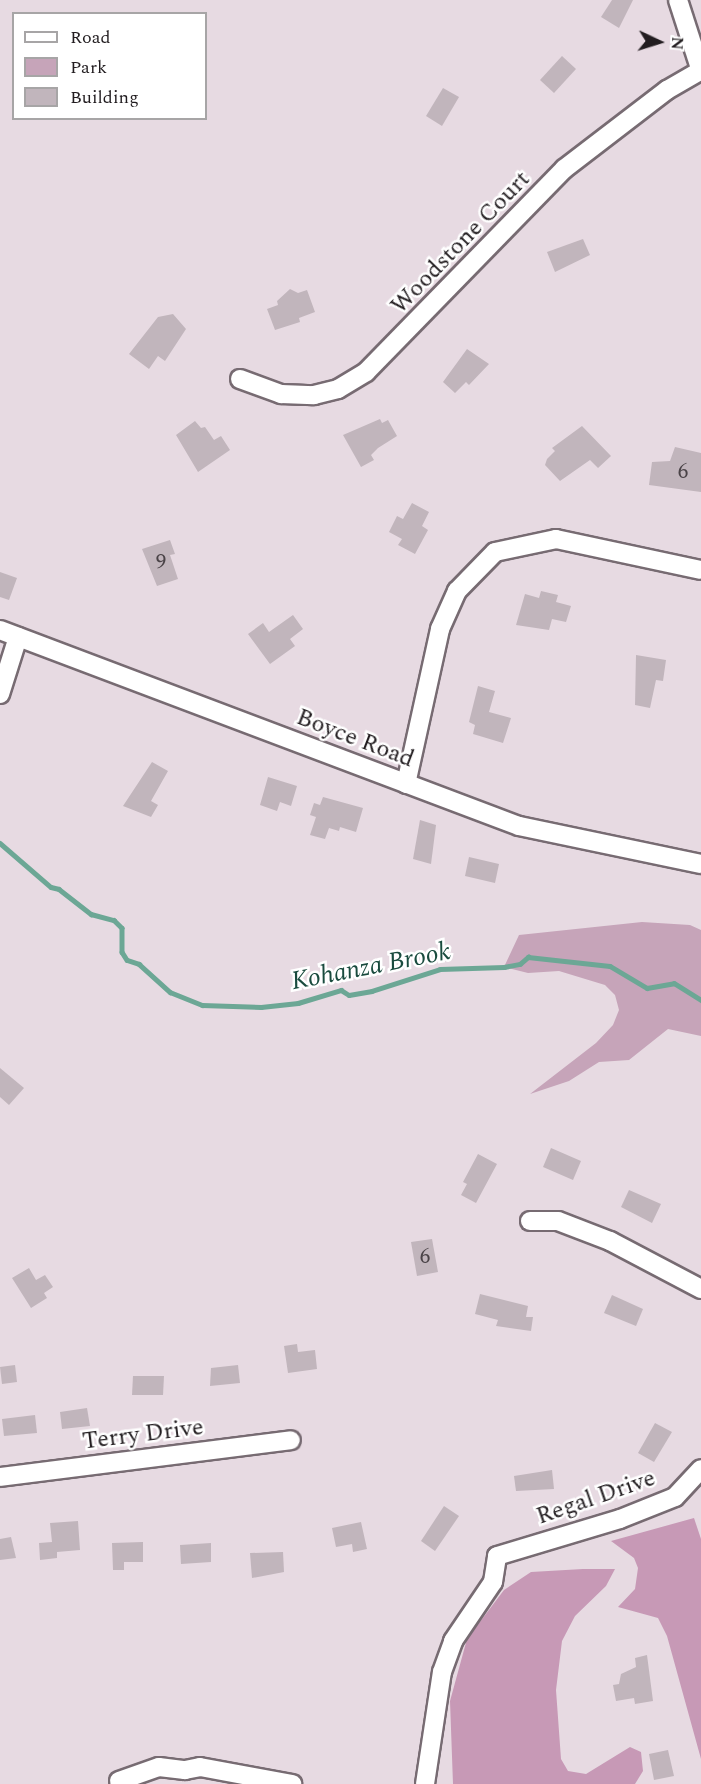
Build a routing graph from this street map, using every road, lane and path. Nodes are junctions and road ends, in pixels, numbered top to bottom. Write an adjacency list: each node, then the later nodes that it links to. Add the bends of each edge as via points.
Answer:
1 (678, 0): 2 (street)
2 (701, 70): 3 (street, Woodstone Court, via 564,169 366,372 338,389 314,395 281,394)
3 (240, 379)
4 (700, 570): 8 (street, via 556,539 495,552 457,591 440,629)
5 (0, 630): 6 (street, Boyce Road)
6 (18, 638): 7 (street); 8 (street, Boyce Road)
7 (0, 694)
8 (406, 784): 9 (street, Boyce Road, via 519,826)
9 (701, 864)
10 (530, 1221): 11 (street, via 558,1221 610,1241)
11 (701, 1289)
12 (291, 1440): 14 (street, Terry Drive)
13 (701, 1469): 17 (street, Regal Drive, via 675,1497 620,1519 497,1556 493,1582 453,1641 442,1672)
14 (0, 1477)
15 (119, 1781): 16 (street, via 159,1767 200,1767)
16 (292, 1784)
17 (425, 1784)

